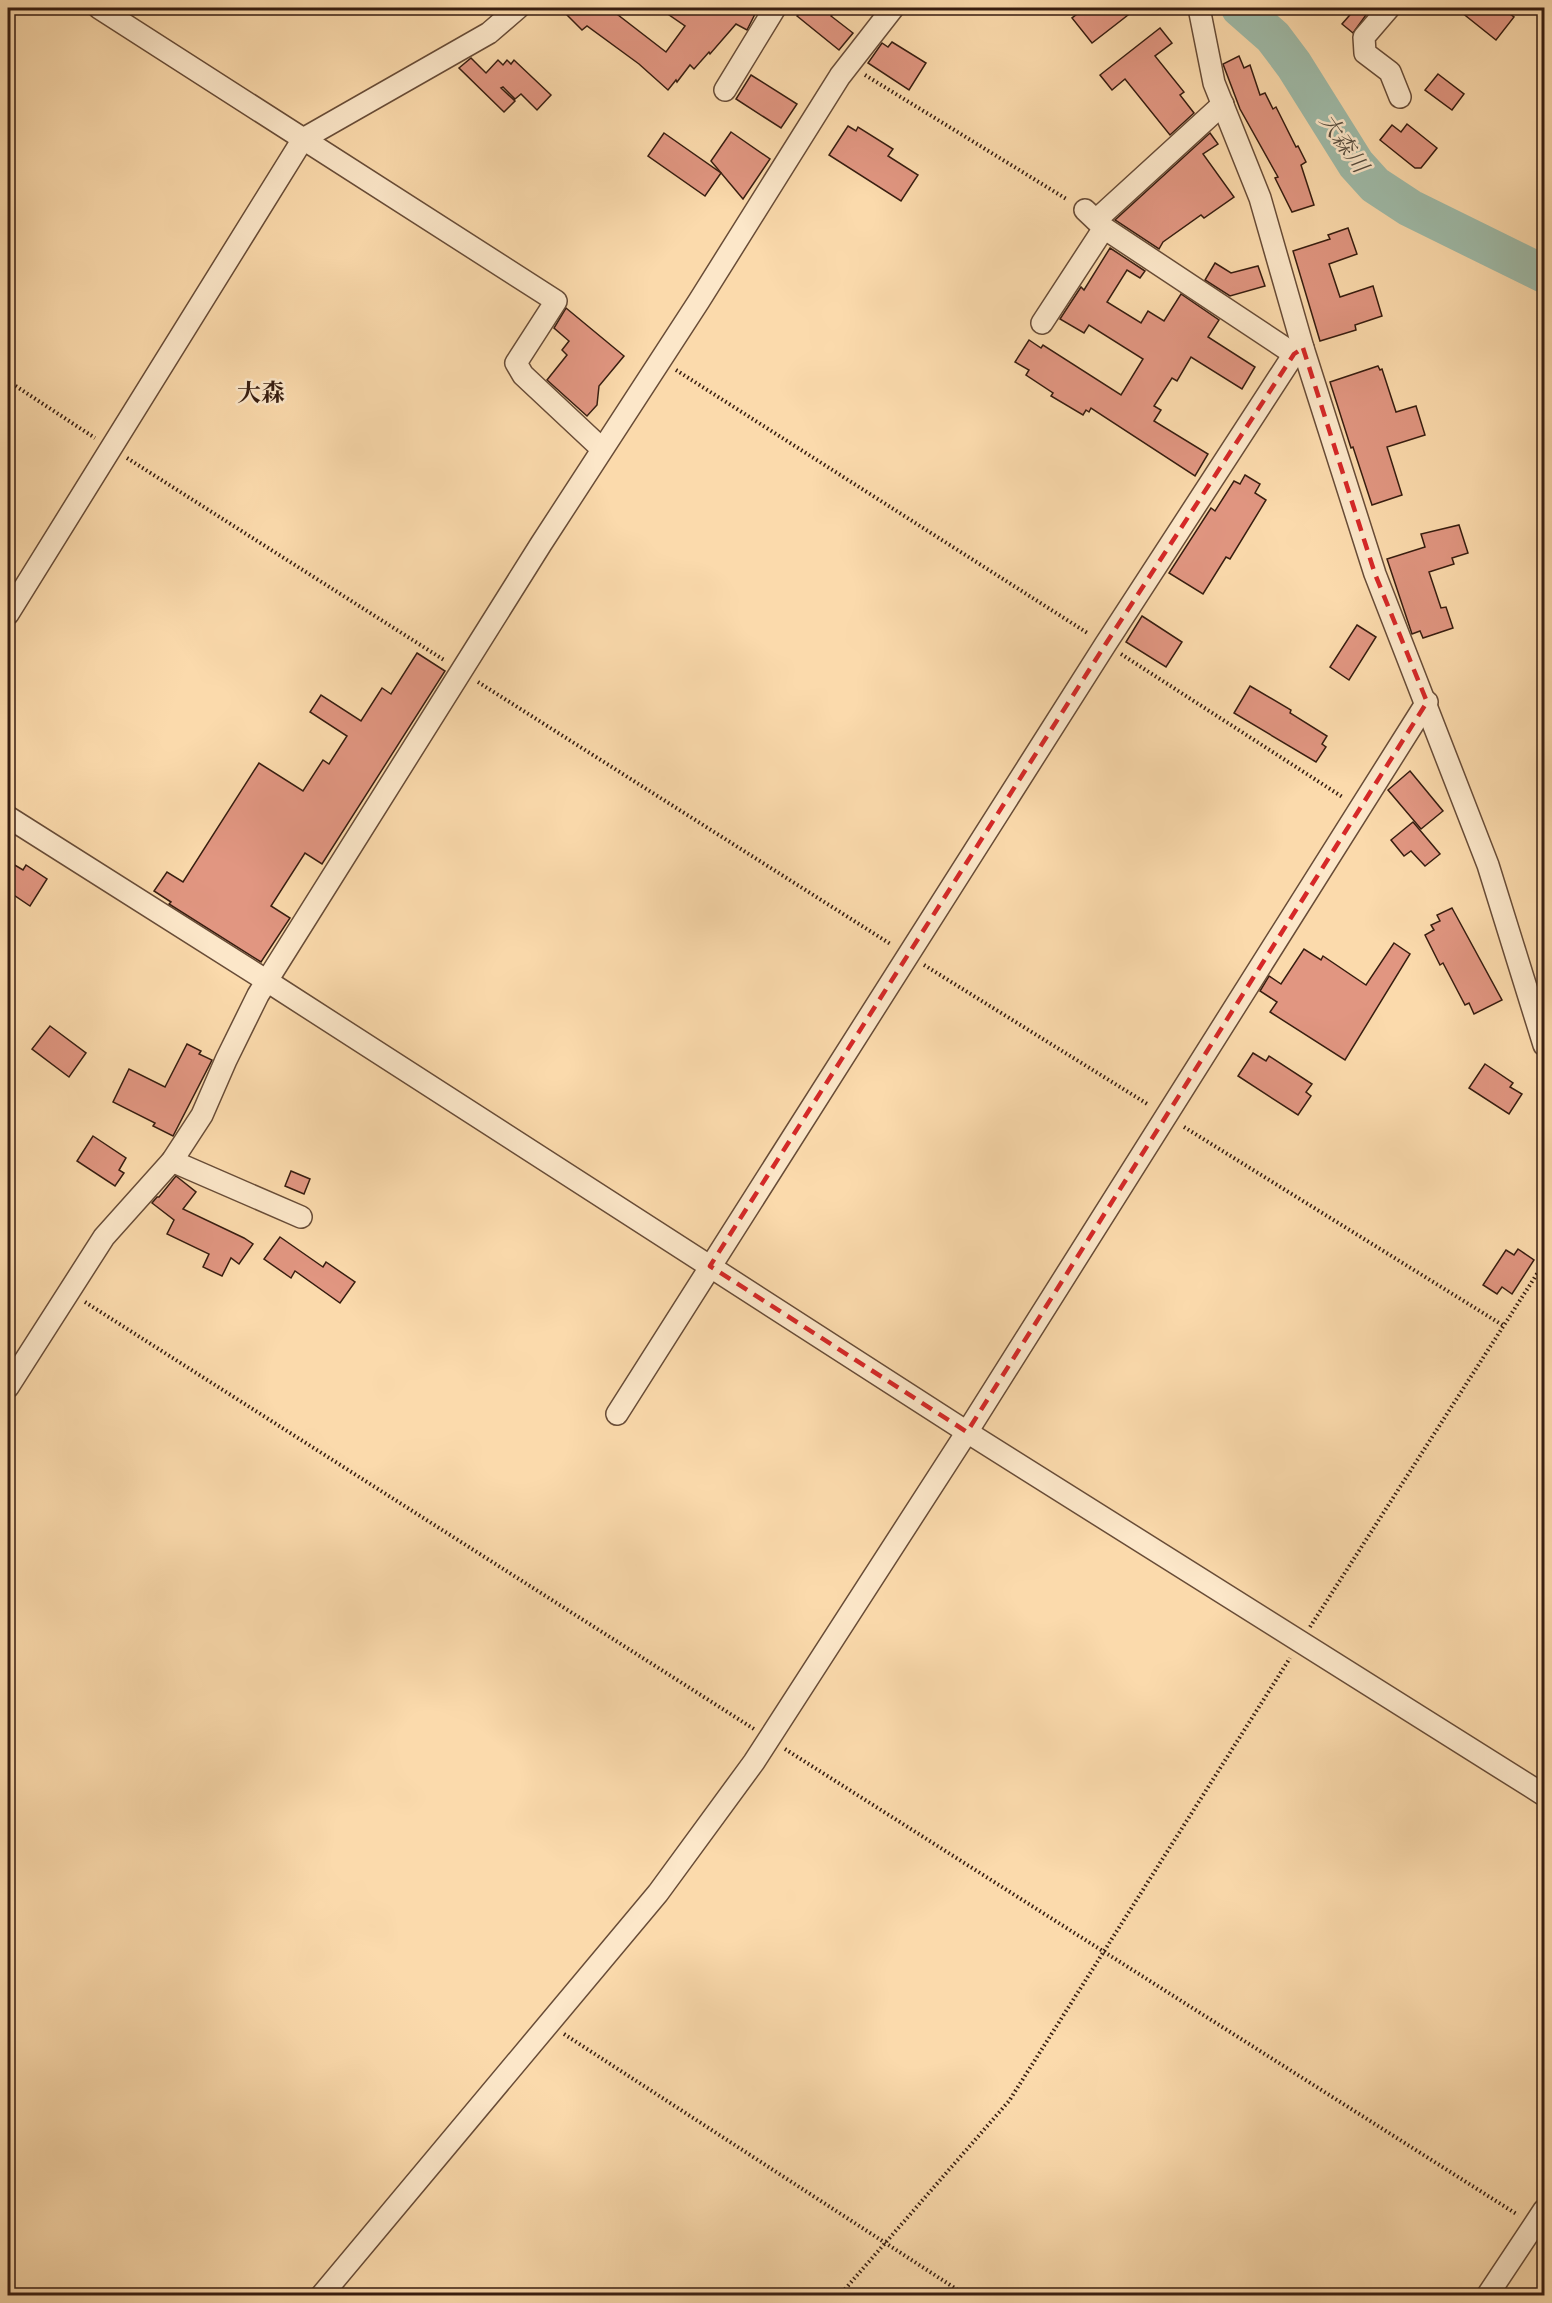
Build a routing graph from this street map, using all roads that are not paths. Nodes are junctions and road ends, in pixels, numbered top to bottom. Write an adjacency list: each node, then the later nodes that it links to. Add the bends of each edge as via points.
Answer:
1 (99, 8): 10 (street)
2 (518, 8): 10 (street, via 489,33)
3 (775, 8): 7 (street)
4 (893, 8): 14 (street, via 849,65)
5 (1389, 8): 8 (street, via 1364,37 1365,53 1390,72)
6 (1200, 11): 9 (street, via 1214,82)
7 (726, 90)
8 (1400, 97)
9 (1223, 104): 11 (street); 13 (street, via 1260,198)
10 (303, 139): 14 (street, via 556,301 516,363 523,375); 15 (street)
11 (1095, 219): 12 (street); 13 (street)
12 (1042, 323)
13 (1299, 351): 16 (street, via 1375,574); 22 (street, via 1106,645)
14 (602, 449): 18 (street)
15 (8, 614)
16 (1427, 702): 19 (street, via 1488,865); 25 (street)
17 (8, 817): 18 (street)
18 (267, 981): 20 (street, via 202,1115); 22 (street)
19 (1545, 1045)
20 (172, 1161): 21 (street); 23 (street, via 104,1237)
21 (301, 1217)
22 (710, 1266): 24 (street); 25 (street)
23 (8, 1387)
24 (616, 1414)
25 (967, 1432): 26 (street); 28 (street, via 769,1738 658,1893)
26 (1545, 1795)
27 (1539, 2218): 29 (street)
28 (321, 2295)
29 (1486, 2295)

